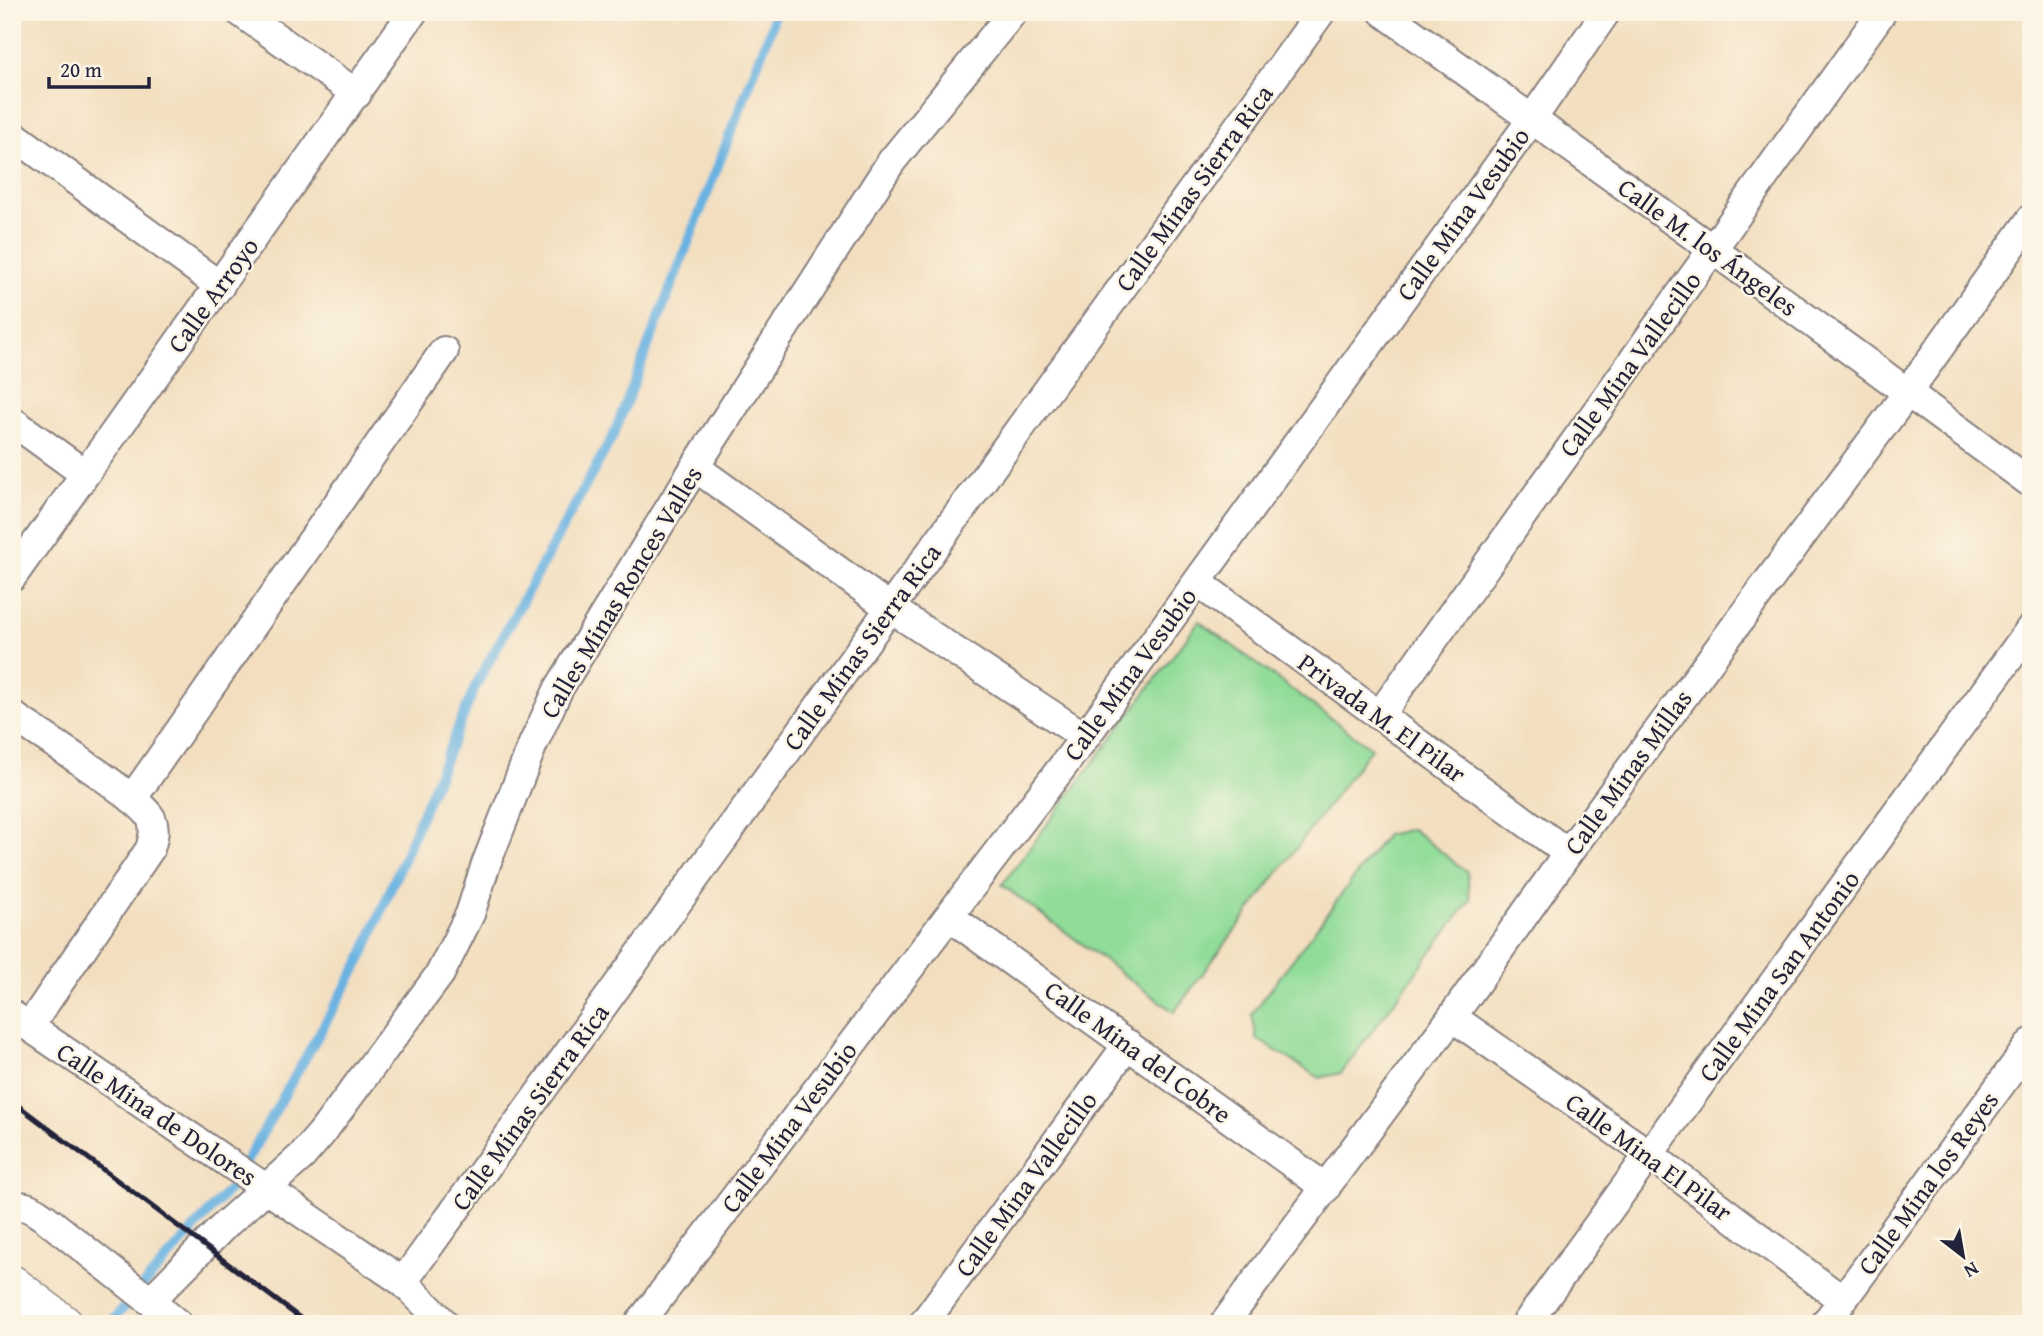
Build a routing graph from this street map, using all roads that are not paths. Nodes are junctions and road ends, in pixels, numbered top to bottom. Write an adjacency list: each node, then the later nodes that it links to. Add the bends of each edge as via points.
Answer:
1 (240, 12): 8 (street)
2 (413, 12): 8 (street, Calle Arroyo)
3 (1013, 12): 17 (street, Calles Minas Ronces Valles, via 891,162)
4 (1321, 12): 22 (street, Calle Minas Sierra Rica)
5 (1382, 12): 9 (street, Calle M. los Ángeles)
6 (1606, 12): 9 (street, Calle Mina Vesubio)
7 (1882, 12): 12 (street, Calle Mina Vallecillo)
8 (357, 94): 13 (street, Calle Arroyo)
9 (1532, 119): 12 (street, Calle M. los Ángeles); 21 (street, Calle Mina Vesubio)
10 (12, 134): 13 (street)
11 (2031, 219): 15 (street, Calle Minas Millas)
12 (1712, 249): 15 (street, Calle M. los Ángeles); 25 (street, Calle Mina Vallecillo)
13 (220, 286): 18 (street, Calle Arroyo)
14 (444, 351): 27 (street)
15 (1907, 393): 19 (street, Calle M. los Ángeles); 28 (street, Calle Minas Millas)
16 (12, 421): 18 (street)
17 (695, 467): 22 (street); 36 (street, Calles Minas Ronces Valles, via 559,688 533,744 470,914 440,974 321,1134)
18 (85, 474): 20 (street, Calle Arroyo)
19 (2031, 483)
20 (12, 577)
21 (1197, 582): 25 (street, Privada M. El Pilar); 26 (street, Calle Mina Vesubio)
22 (890, 608): 26 (street); 38 (street, Calle Minas Sierra Rica)
23 (2031, 628): 34 (street, Calle Mina San Antonio)
24 (12, 715): 27 (street)
25 (1379, 716): 28 (street, Privada M. El Pilar)
26 (1085, 737): 29 (street, Calle Mina Vesubio)
27 (132, 799): 31 (street, via 150,817 155,833 150,849)
28 (1569, 853): 30 (street, Calle Minas Millas)
29 (950, 916): 33 (street, Calle Mina del Cobre); 45 (street, Calle Mina Vesubio)
30 (1452, 1017): 34 (street, Calle Mina El Pilar); 35 (street, Calle Minas Millas)
31 (20, 1021): 36 (street, Calle Mina de Dolores)
32 (2031, 1043): 40 (street, Calle Mina los Reyes)
33 (1128, 1044): 35 (street, Calle Mina del Cobre); 46 (street, Calle Mina Vallecillo)
34 (1650, 1155): 40 (street, Calle Mina El Pilar); 48 (street, Calle Mina San Antonio)
35 (1326, 1188): 47 (street, Calle Minas Millas)
36 (267, 1189): 38 (street); 41 (street, Calles Minas Ronces Valles)
37 (12, 1208): 41 (street, via 27,1206 45,1218)
38 (403, 1282): 44 (street)
39 (12, 1284): 42 (street)
40 (1842, 1300): 49 (street, Calle Mina los Reyes)
41 (150, 1301): 43 (street)
42 (64, 1324)
43 (178, 1324)
44 (445, 1324)
45 (639, 1324)
46 (923, 1324)
47 (1224, 1324)
48 (1526, 1324)
49 (1825, 1324)

